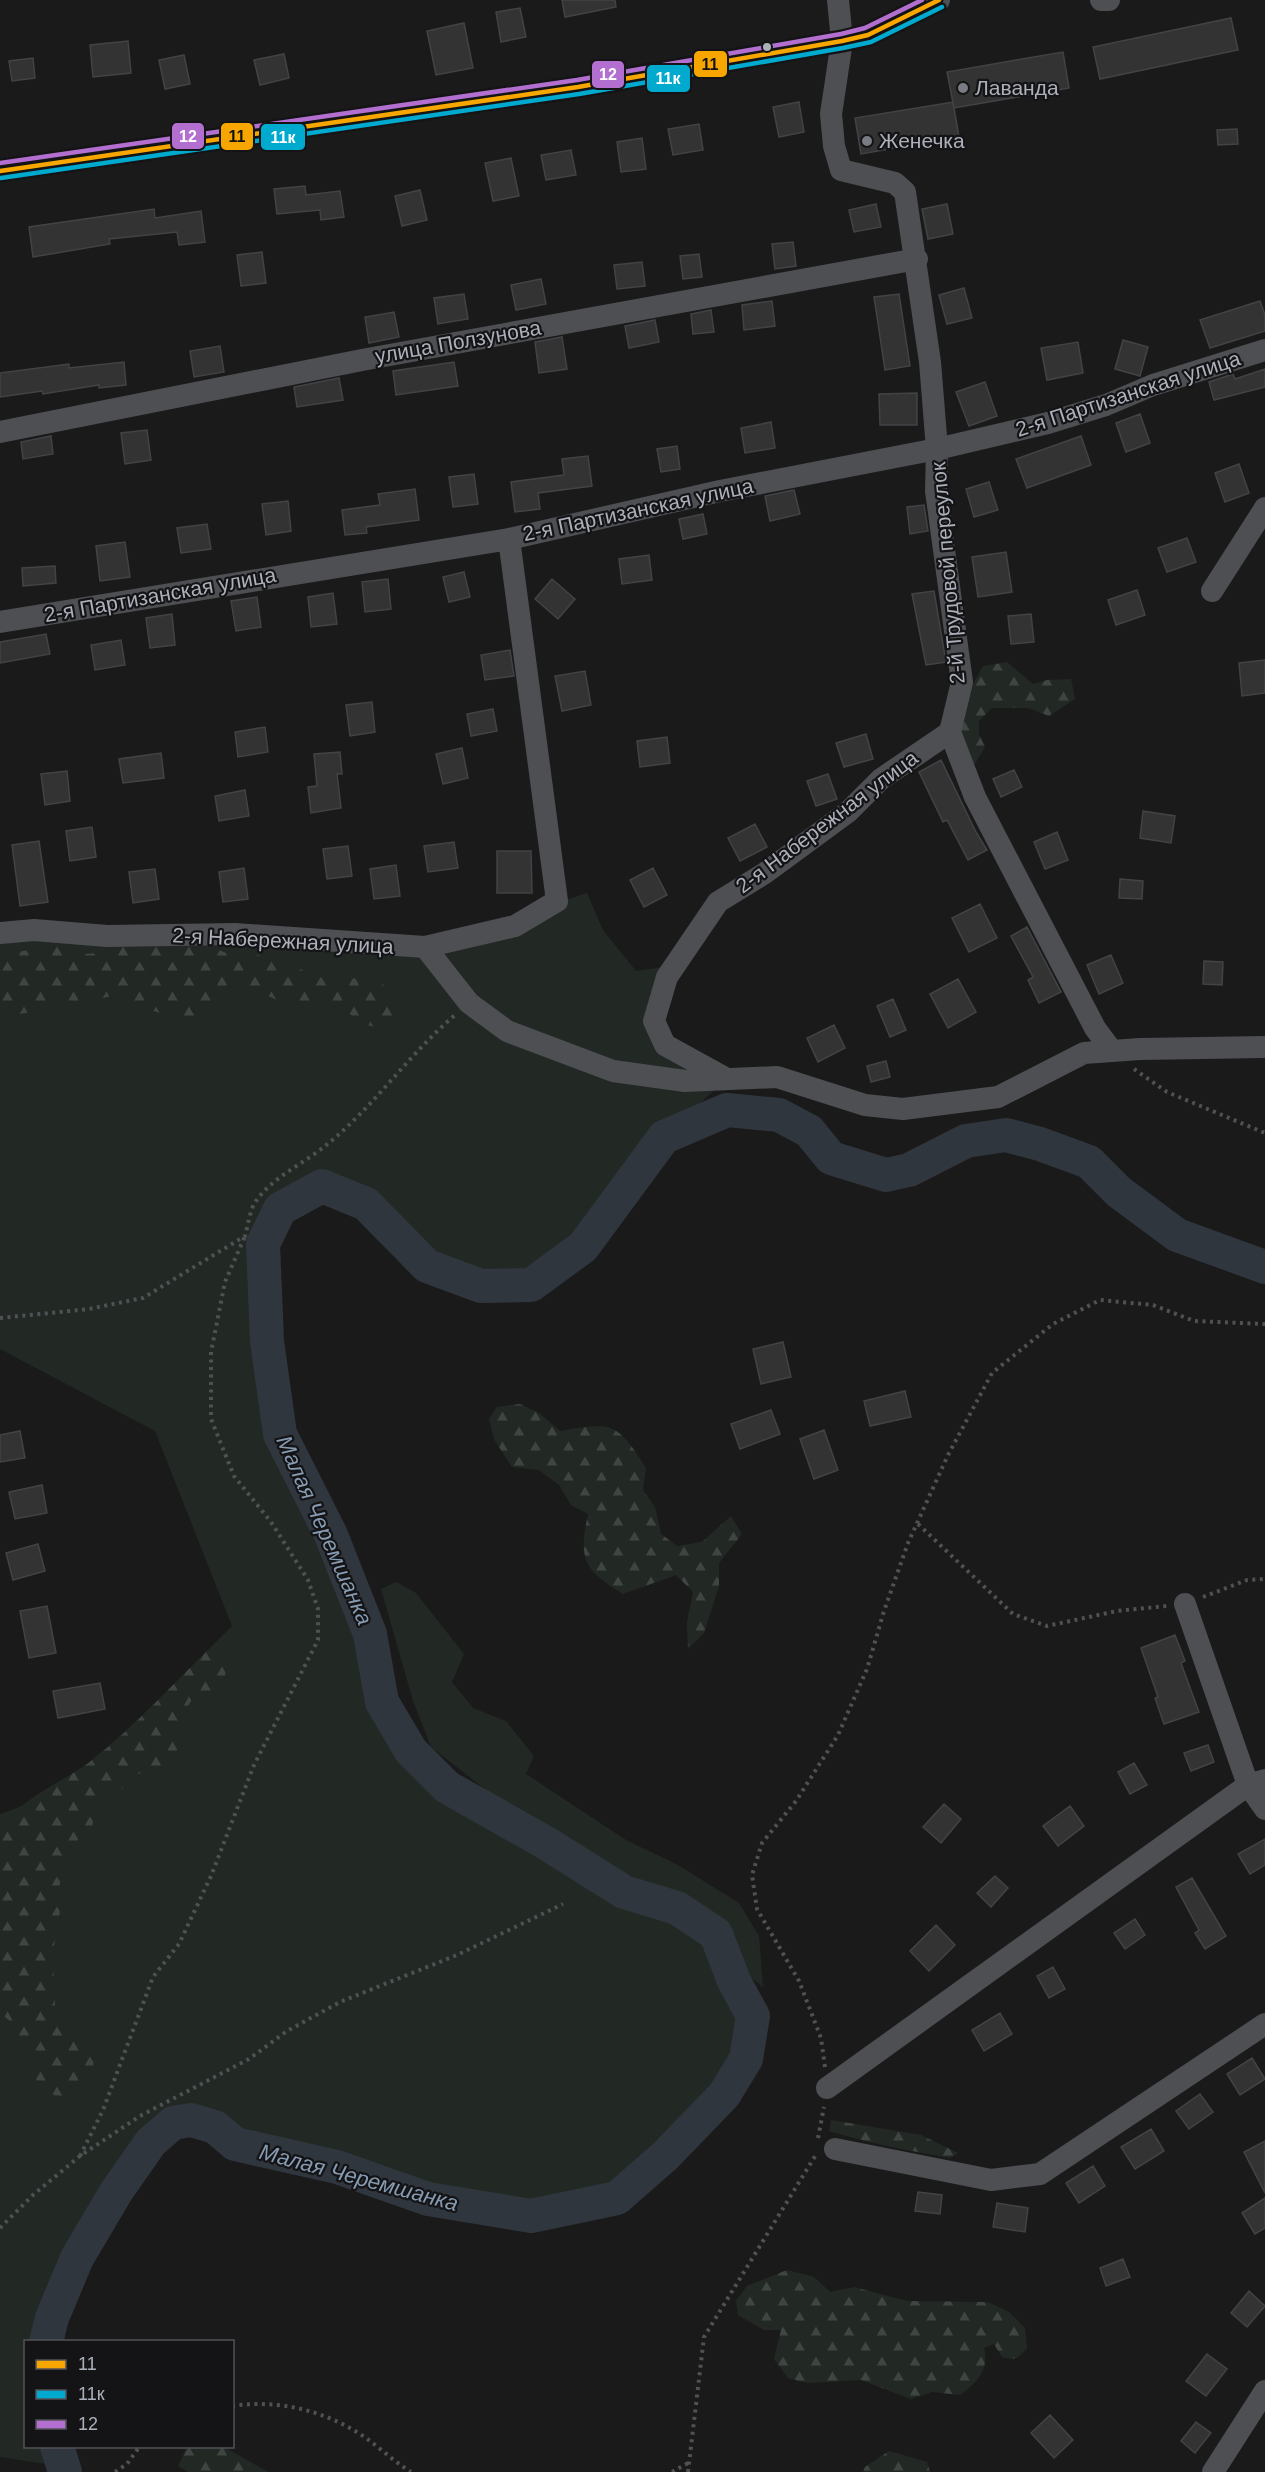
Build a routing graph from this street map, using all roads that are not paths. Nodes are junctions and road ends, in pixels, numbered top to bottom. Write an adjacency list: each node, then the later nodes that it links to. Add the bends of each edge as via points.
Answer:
1 (838, 0): 5 (street, 2-й Трудовой переулок)
2 (939, 0): 5 (street, via 868,34)
3 (1101, 0): 4 (street)
4 (1109, 0)
5 (842, 41): 6 (street, via 578,87); 7 (street, 2-й Трудовой переулок, via 831,114 841,171 895,183 905,192)
6 (0, 171)
7 (917, 259): 9 (street, улица Ползунова, via 362,360); 10 (street, 2-й Трудовой переулок)
8 (1265, 350): 10 (street, 2-я Партизанская улица, via 1048,423)
9 (0, 432)
10 (937, 449): 12 (street, 2-я Партизанская улица, via 720,491); 15 (street, 2-й Трудовой переулок, via 936,491 963,682)
11 (1265, 508): 13 (street)
12 (509, 539): 14 (street, 2-я Партизанская улица); 17 (street, 2-я Набережная улица, via 557,901 515,926)
13 (1212, 591)
14 (0, 622)
15 (950, 732): 19 (street, via 975,797 1095,1028); 20 (street, 2-я Набережная улица, via 881,779 848,812 765,873 718,902 667,977 654,1021 665,1045)
16 (0, 933): 17 (street, 2-я Набережная улица, via 34,930 107,936 235,934)
17 (424, 947): 20 (street, via 469,1003 507,1031 613,1071 686,1081)
18 (1265, 1047): 19 (street)
19 (1112, 1051): 20 (street, via 1084,1053 998,1097 903,1109 865,1105 777,1077)
20 (726, 1078)
21 (1185, 1604): 22 (street)
22 (1257, 1783): 23 (street); 25 (street)
23 (1265, 1809)
24 (1265, 2024): 26 (street, via 1040,2174 991,2180)
25 (827, 2088)
26 (825, 2151)
27 (1265, 2391): 28 (street)
28 (1213, 2472)

